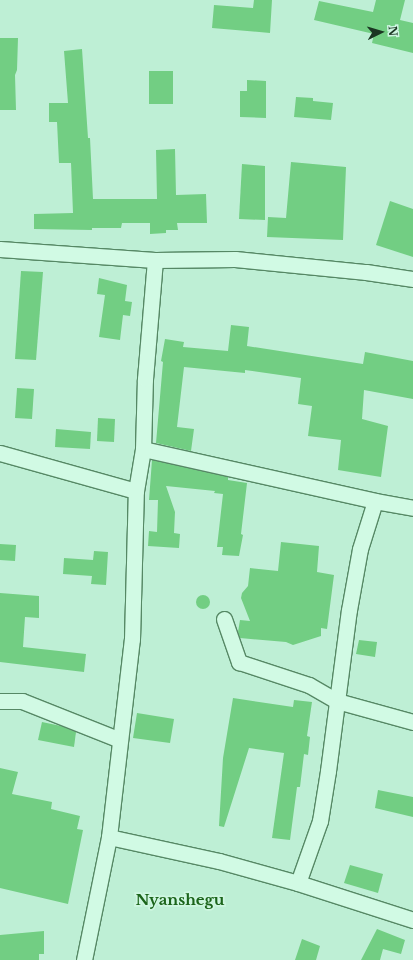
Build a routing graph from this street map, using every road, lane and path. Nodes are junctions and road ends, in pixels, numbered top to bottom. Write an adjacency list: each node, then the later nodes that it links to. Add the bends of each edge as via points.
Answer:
1 (0, 248): 2 (street)
2 (155, 260): 3 (street, via 235,259); 4 (street, via 144,380)
3 (413, 279)
4 (143, 449): 6 (street); 7 (street)
5 (0, 453): 6 (street)
6 (136, 491): 13 (street, via 132,639)
7 (375, 501): 8 (street); 11 (street, via 360,549)
8 (413, 508)
9 (224, 619): 11 (street, via 239,662 309,686)
10 (0, 701): 13 (street, via 22,702)
11 (337, 702): 12 (street); 15 (street, via 320,821)
12 (413, 722)
13 (120, 740): 14 (street)
14 (109, 837): 15 (street, via 219,861); 17 (street)
15 (298, 883): 16 (street)
16 (413, 920)
17 (84, 960)

